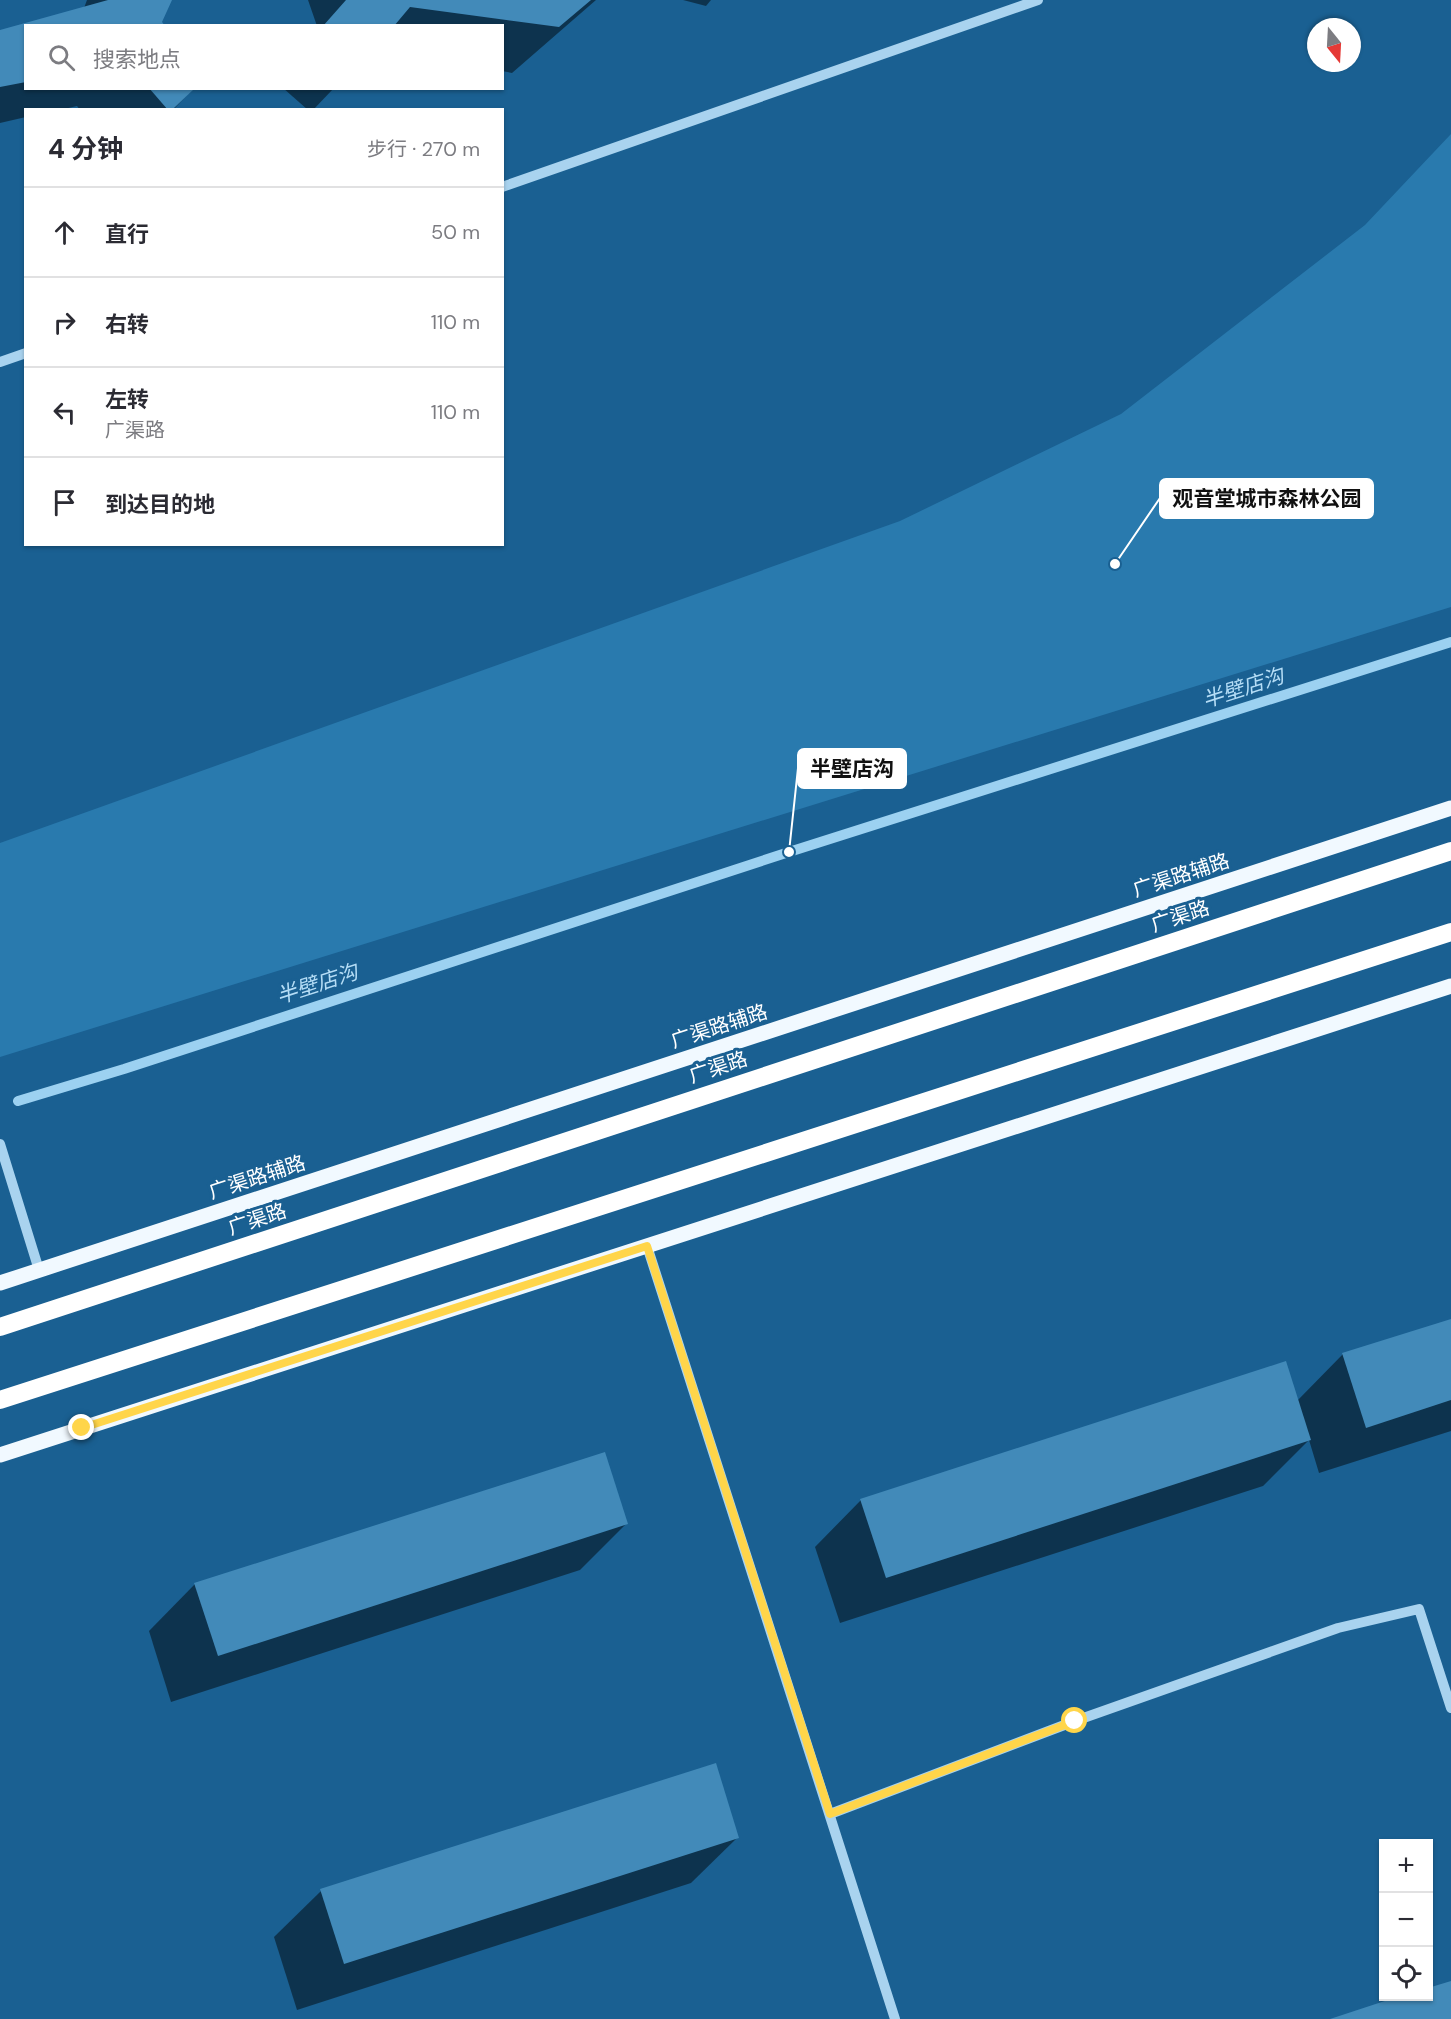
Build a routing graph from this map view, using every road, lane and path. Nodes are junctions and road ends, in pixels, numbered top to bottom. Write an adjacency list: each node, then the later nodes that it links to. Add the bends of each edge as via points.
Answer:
1 (1038, 0): 2 (street)
2 (504, 186)
3 (24, 354): 4 (street)
4 (0, 362)
5 (1451, 808): 11 (main road, 广渠路辅路)
6 (1451, 851): 13 (highway, 广渠路)
7 (1451, 932): 14 (highway)
8 (1451, 986): 10 (main road)
9 (0, 1144): 11 (street)
10 (647, 1246): 15 (main road); 17 (street)
11 (39, 1270): 12 (main road, 广渠路辅路)
12 (0, 1283)
13 (0, 1328)
14 (0, 1400)
15 (0, 1455)
16 (1451, 1708): 17 (street, via 1419,1610 1338,1628 1075,1721)
17 (830, 1814): 18 (street)
18 (896, 2019)

